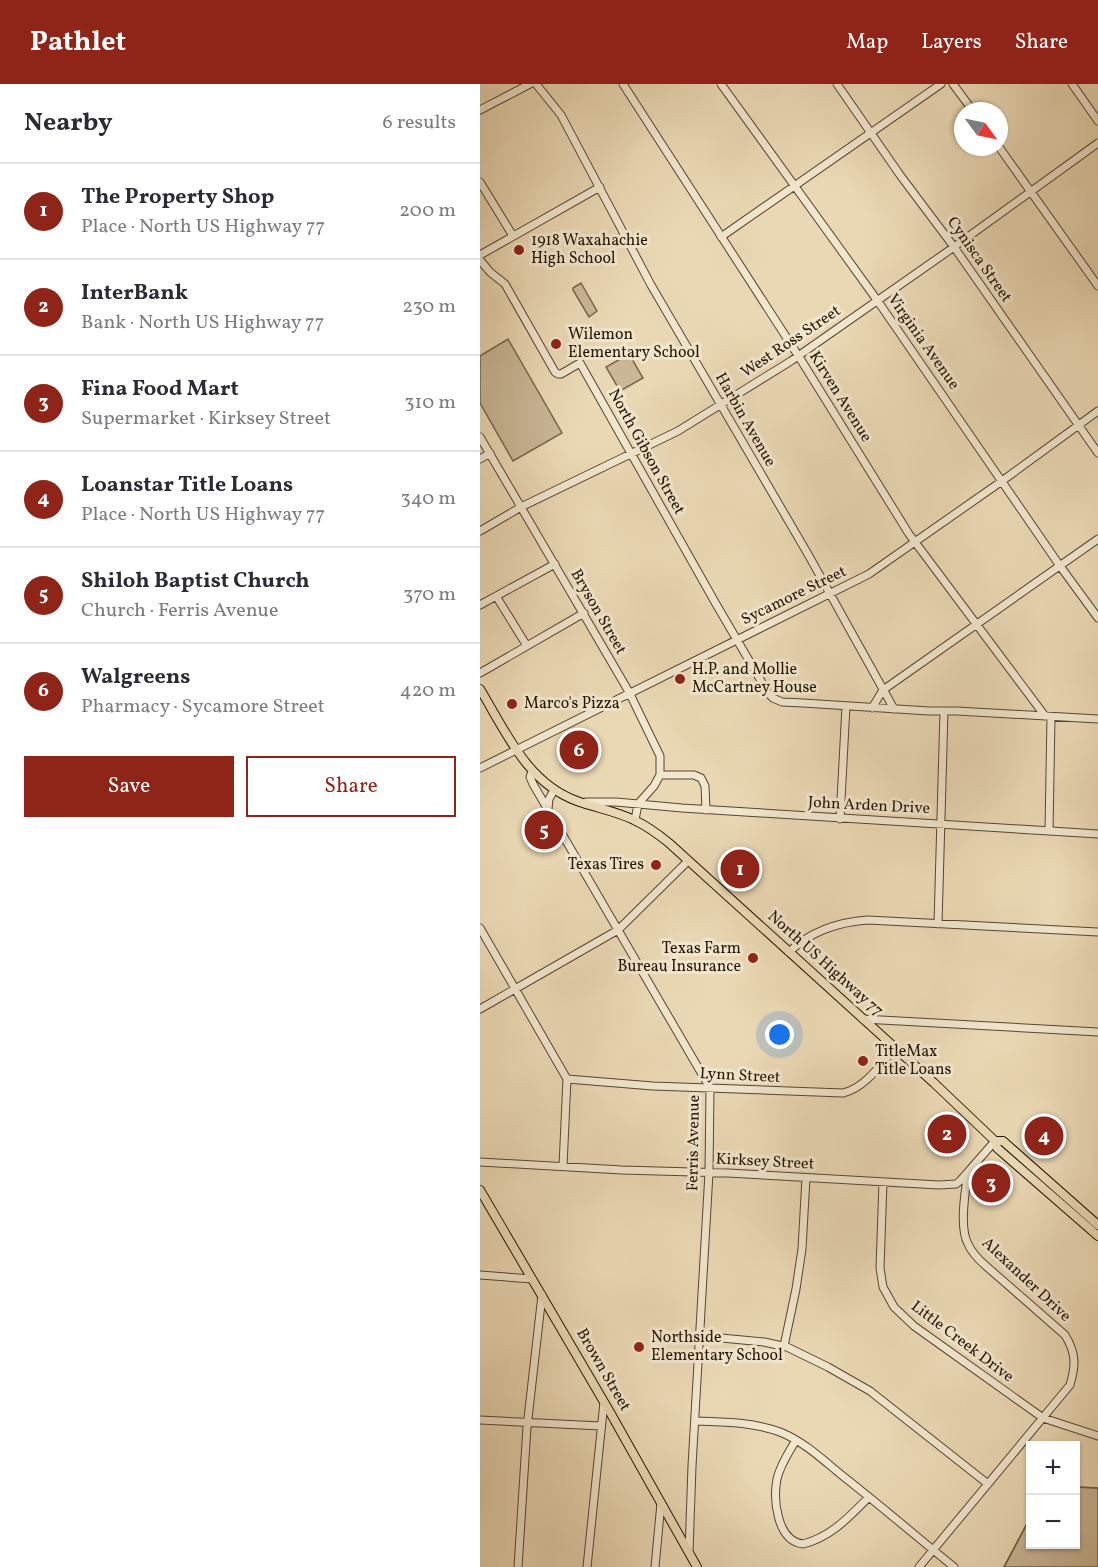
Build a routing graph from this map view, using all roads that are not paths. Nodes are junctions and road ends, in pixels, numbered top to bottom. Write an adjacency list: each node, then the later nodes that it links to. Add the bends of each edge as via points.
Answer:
1 (530, 84): 10 (street)
2 (536, 84): 17 (street, Harbin Avenue, via 561,115)
3 (623, 84): 20 (street, Kirven Avenue)
4 (721, 84): 16 (street, Virginia Avenue)
5 (837, 84): 12 (street, Cynisca Street)
6 (941, 84): 12 (street)
7 (953, 84): 9 (street)
8 (1072, 84): 11 (street)
9 (966, 102)
10 (480, 110)
11 (1098, 121)
12 (871, 133): 16 (street); 21 (street, Cynisca Street)
13 (1098, 143): 18 (street, West Ross Street)
14 (1006, 156): 18 (street)
15 (480, 182): 19 (street)
16 (795, 186): 20 (street); 25 (street, Virginia Avenue)
17 (600, 187): 19 (street); 27 (street, Harbin Avenue)
18 (1031, 191): 21 (street, West Ross Street); 24 (street)
19 (513, 236): 22 (street)
20 (721, 237): 26 (street, Kirven Avenue)
21 (954, 247): 25 (street, West Ross Street); 29 (street, Cynisca Street)
22 (480, 255)
23 (480, 260): 33 (street, North Gibson Street, via 506,284 555,372 561,374 580,363)
24 (1098, 286)
25 (877, 300): 26 (street, West Ross Street); 35 (street, Virginia Avenue)
26 (798, 356): 27 (street, West Ross Street); 39 (street, Kirven Avenue)
27 (721, 405): 33 (street, West Ross Street); 42 (street, Harbin Avenue)
28 (1098, 411): 29 (street, Sycamore Street)
29 (1078, 425): 32 (street, Cynisca Street); 35 (street, Sycamore Street)
30 (480, 437): 31 (street, Bryson Street)
31 (490, 453): 34 (street); 36 (street, Bryson Street)
32 (1098, 453)
33 (631, 454): 36 (street, West Ross Street); 48 (street, North Gibson Street)
34 (480, 459)
35 (1002, 481): 39 (street, Sycamore Street); 41 (street, Virginia Avenue)
36 (521, 507): 37 (street, West Ross Street); 40 (street, Bryson Street)
37 (480, 531)
38 (1098, 539): 41 (street)
39 (915, 542): 42 (street, Sycamore Street, via 869,574); 47 (street, Kirven Avenue)
40 (555, 564): 43 (street); 45 (street, Bryson Street)
41 (1060, 566): 46 (street, Virginia Avenue); 47 (street)
42 (829, 593): 48 (street, Sycamore Street); 52 (street, Harbin Avenue)
43 (496, 596): 44 (street); 49 (street)
44 (480, 605)
45 (584, 613): 49 (street); 53 (street, Bryson Street)
46 (1098, 618)
47 (976, 625): 52 (street); 58 (street, Kirven Avenue)
48 (737, 639): 53 (street, Sycamore Street); 54 (street, North Gibson Street, via 772,697 782,702)
49 (527, 646): 50 (street)
50 (480, 673)
51 (480, 689): 60 (main road, Ferris Avenue)
52 (883, 690): 55 (street); 56 (street, Harbin Avenue)
53 (629, 692): 60 (street, Sycamore Street); 63 (street, Bryson Street, via 660,756)
54 (846, 706): 55 (street); 69 (street)
55 (872, 708): 56 (street)
56 (894, 709): 57 (street)
57 (944, 711): 58 (street); 71 (street)
58 (1048, 717): 59 (street); 72 (street)
59 (1098, 719)
60 (516, 750): 61 (street, Sycamore Street); 62 (main road, Ferris Avenue)
61 (480, 768)
62 (532, 771): 64 (main road, North US Highway 77); 67 (street, Ferris Avenue, via 531,781)
63 (660, 775): 66 (street); 68 (street, via 701,778)
64 (554, 790): 65 (main road, North US Highway 77); 67 (street)
65 (577, 801): 66 (street); 70 (main road, North US Highway 77)
66 (638, 804): 68 (street, John Arden Drive); 70 (street)
67 (548, 809): 77 (street, Ferris Avenue)
68 (706, 810): 69 (street, John Arden Drive)
69 (840, 819): 71 (street, John Arden Drive)
70 (635, 820): 74 (main road, North US Highway 77)
71 (940, 824): 72 (street, John Arden Drive); 75 (street)
72 (1049, 831): 73 (street, John Arden Drive)
73 (1098, 834)
74 (688, 861): 77 (street); 79 (main road, North US Highway 77)
75 (938, 924): 78 (street); 79 (street, via 868,920 839,924 818,932)
76 (480, 928): 80 (street)
77 (618, 930): 80 (street); 86 (street, Ferris Avenue)
78 (1098, 932)
79 (789, 952): 82 (main road, North US Highway 77)
80 (514, 989): 81 (street); 85 (street)
81 (480, 1009)
82 (863, 1019): 83 (street); 84 (main road, North US Highway 77)
83 (1098, 1032)
84 (896, 1048): 86 (street, Lynn Street, via 849,1092); 87 (main road, North US Highway 77)
85 (567, 1079): 86 (street, Lynn Street); 89 (street)
86 (710, 1088): 90 (street, Ferris Avenue)
87 (995, 1141): 91 (street, Kirksey Street); 95 (main road, North US Highway 77, via 1003,1142)
88 (480, 1162): 89 (street, Kirksey Street)
89 (563, 1166): 90 (street, Kirksey Street)
90 (709, 1173): 92 (street, Kirksey Street); 100 (street, Ferris Avenue)
91 (968, 1173): 93 (street, Kirksey Street, via 951,1184); 103 (street, Alexander Drive, via 964,1236 974,1254 1065,1335 1072,1346 1074,1370 1070,1385)
92 (806, 1178): 93 (street, Kirksey Street); 101 (street, via 802,1249)
93 (883, 1182): 103 (street, Little Creek Drive, via 880,1268 883,1287 894,1307 914,1326)
94 (480, 1190): 98 (main road, Brown Street)
95 (1094, 1221): 96 (main road, North US Highway 77)
96 (1098, 1236)
97 (480, 1275): 98 (street)
98 (532, 1279): 99 (main road, Brown Street)
99 (542, 1295): 102 (main road, Brown Street); 106 (street)
100 (700, 1336): 101 (street); 105 (street, Ferris Avenue)
101 (784, 1346): 110 (street, via 870,1391)
102 (604, 1402): 107 (street); 112 (main road, Brown Street)
103 (1043, 1418): 108 (street, Little Creek Drive); 110 (street, Alexander Drive)
104 (480, 1420): 106 (street)
105 (694, 1421): 109 (street, via 767,1428); 114 (street, Ferris Avenue)
106 (528, 1422): 107 (street); 115 (street)
107 (601, 1426): 116 (street)
108 (1098, 1436)
109 (796, 1440): 111 (street); 111 (street, via 777,1480 779,1520 792,1540 803,1544 826,1535 849,1519)
110 (988, 1484): 113 (street, Alexander Drive)
111 (869, 1497): 113 (street)
112 (661, 1503): 114 (main road, Brown Street); 117 (street)
113 (934, 1551): 119 (street, Alexander Drive); 120 (street)
114 (689, 1552): 118 (main road, Brown Street)
115 (518, 1567)
116 (587, 1567)
117 (655, 1567)
118 (698, 1567)
119 (919, 1567)
120 (954, 1567)

